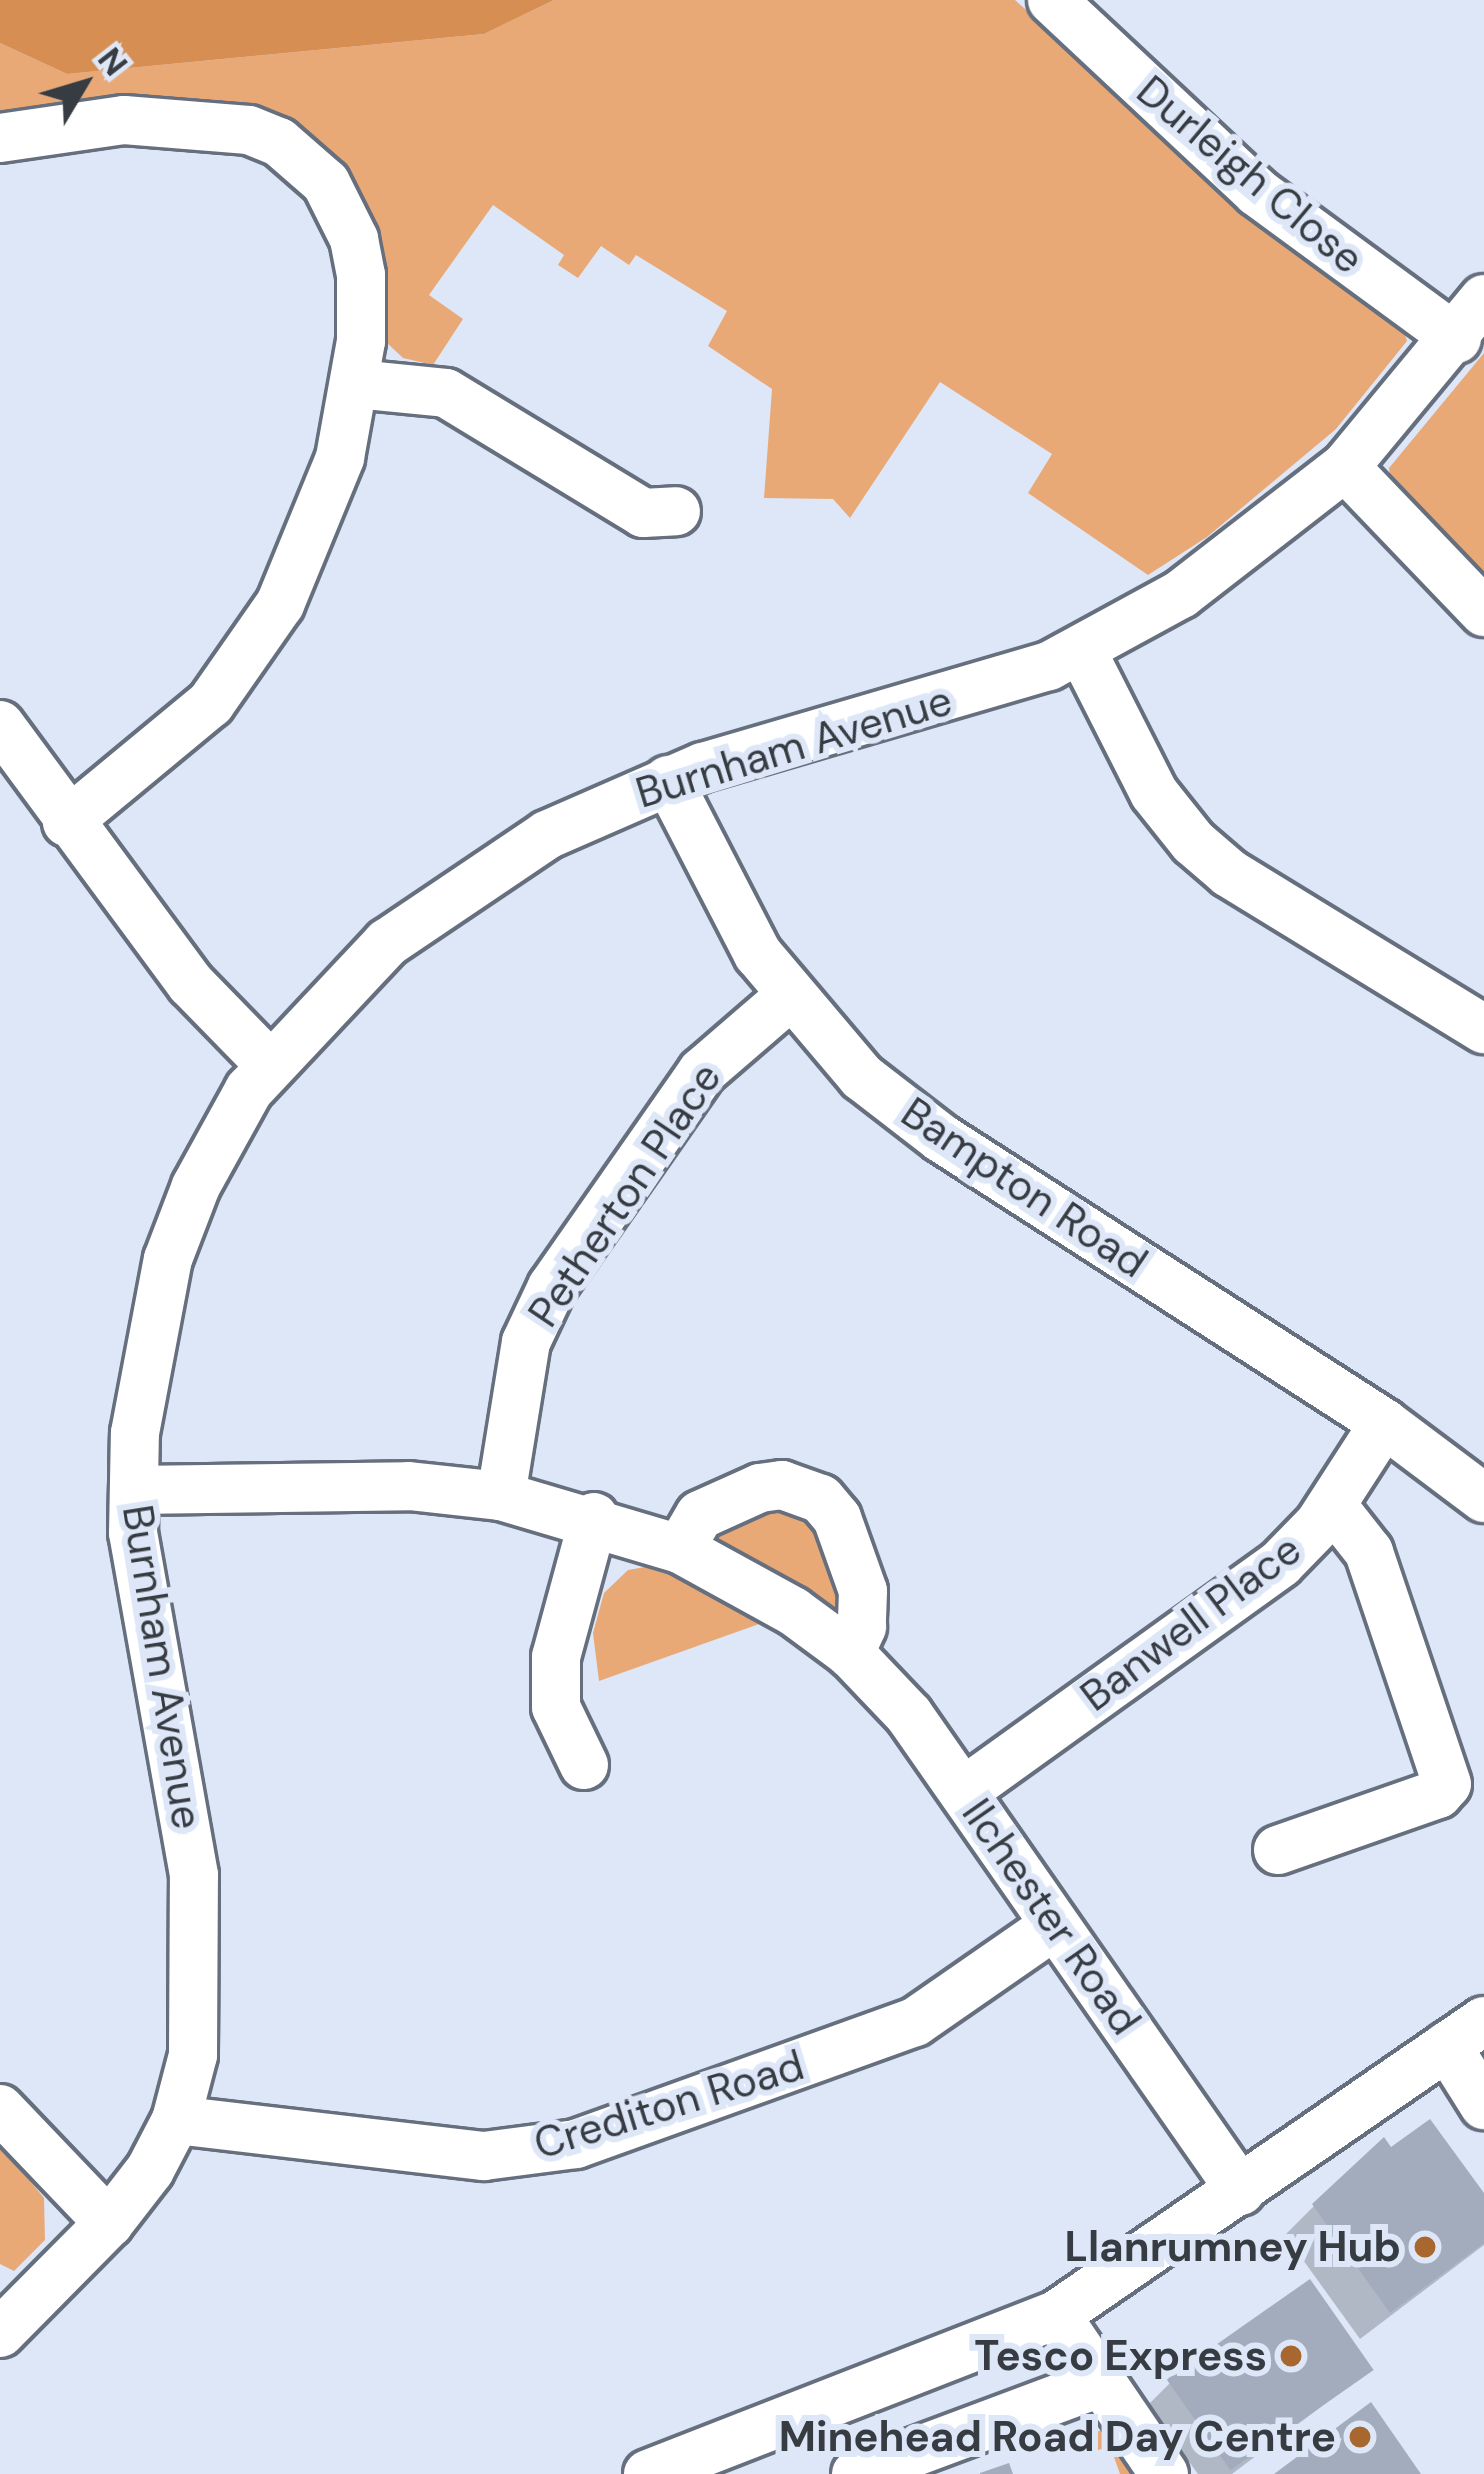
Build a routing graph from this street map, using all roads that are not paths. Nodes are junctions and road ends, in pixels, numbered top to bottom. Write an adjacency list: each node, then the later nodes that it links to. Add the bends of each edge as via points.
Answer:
1 (1052, 0): 4 (street, Durleigh Close, via 1257,192)
2 (0, 138): 5 (street, via 176,120 279,142 326,183 354,239 363,311)
3 (1484, 299): 4 (street, Burnham Avenue)
4 (1456, 339): 6 (street, Burnham Avenue)
5 (356, 384): 7 (street, via 446,393 644,513); 12 (street, via 316,530 260,639 179,735)
6 (1345, 467): 8 (street); 9 (street, Burnham Avenue, via 1181,595)
7 (676, 511)
8 (1484, 612)
9 (1082, 651): 11 (street, Burnham Avenue, via 980,690); 14 (street, via 1154,793 1193,842 1229,873)
10 (0, 725): 12 (street)
11 (668, 780): 13 (street, Bampton Road, via 732,913); 15 (street, Burnham Avenue, via 547,836 419,916)
12 (68, 823): 15 (street, via 191,984)
13 (790, 996): 16 (street, Bampton Road, via 862,1077 941,1138); 18 (street, Petherton Place, via 701,1072 552,1287 526,1342)
14 (1484, 1028)
15 (269, 1064): 17 (street, Burnham Avenue, via 204,1170 161,1282 141,1376)
16 (1384, 1423): 19 (street, Bampton Road); 20 (street, Banwell Place)
17 (134, 1490): 18 (street, Ilchester Road, via 409,1486); 31 (street, Burnham Avenue, via 140,1580 194,1875 194,2055)
18 (501, 1496): 21 (street, Ilchester Road)
19 (1484, 1498)
20 (1332, 1505): 25 (street, Banwell Place, via 1281,1563); 26 (street, via 1369,1552 1447,1784 1438,1794)
21 (594, 1517): 22 (street, Ilchester Road); 24 (street, via 556,1658 556,1707)
22 (680, 1549): 23 (street, Ilchester Road, via 764,1592); 23 (street, via 700,1515 760,1488 782,1485 821,1499 837,1518 863,1591 862,1627)
23 (850, 1653): 25 (street, Ilchester Road, via 887,1687)
24 (584, 1765)
25 (964, 1791): 27 (street, Ilchester Road)
26 (1278, 1850)
27 (1055, 1925): 31 (street, Crediton Road, via 915,2022 576,2144 484,2156); 32 (street, Ilchester Road)
28 (1465, 2033): 29 (street); 32 (street)
29 (1484, 2105)
30 (0, 2109): 33 (street)
31 (176, 2120): 33 (street, Burnham Avenue)
32 (1241, 2191): 34 (street)
33 (109, 2224): 35 (street, Burnham Avenue)
34 (1056, 2315): 36 (street); 37 (street)
35 (0, 2332)
36 (1100, 2383): 38 (street); 39 (street)
37 (649, 2474)
38 (856, 2474)
39 (1164, 2474)

